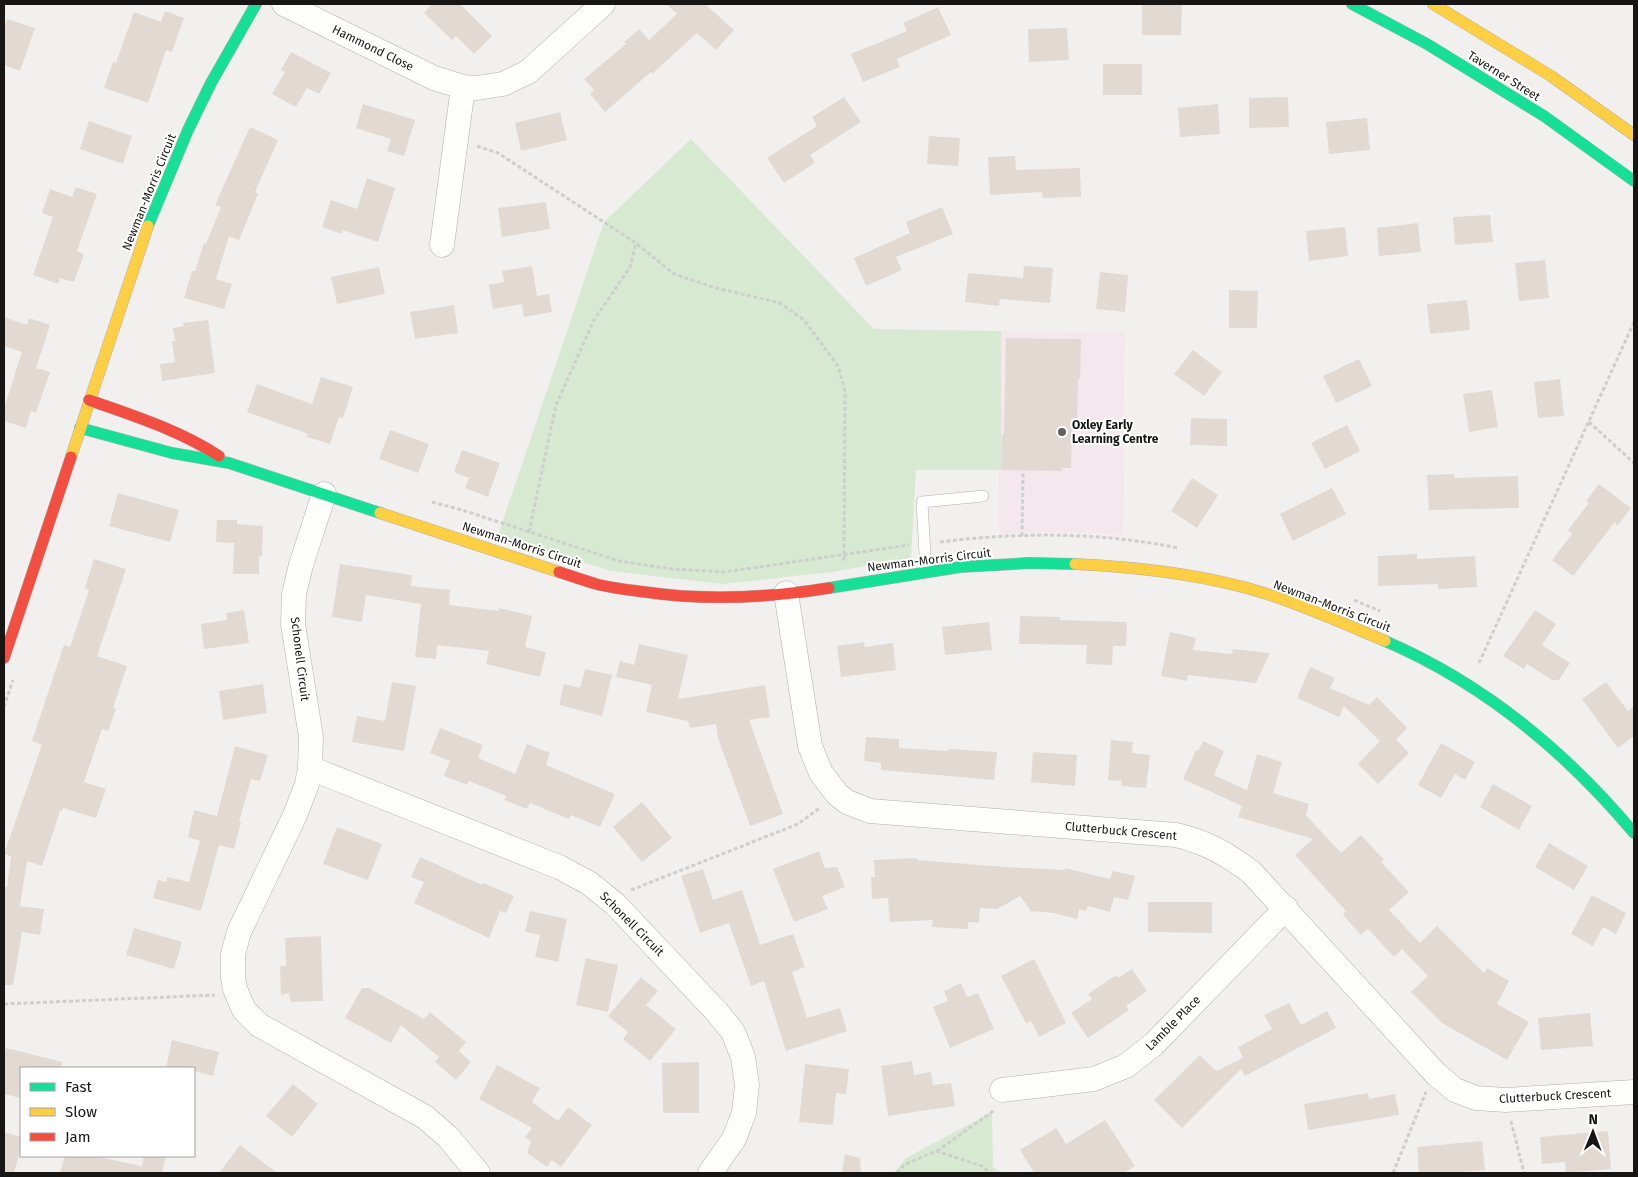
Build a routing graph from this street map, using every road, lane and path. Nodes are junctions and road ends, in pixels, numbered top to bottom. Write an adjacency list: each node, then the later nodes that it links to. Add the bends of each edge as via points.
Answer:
1 (256, 4): 13 (street, Newman-Morris Circuit, via 211,83 184,139 147,228)
2 (284, 4): 6 (street, Hammond Close, via 434,78)
3 (603, 4): 6 (street, Hammond Close, via 528,72 503,84)
4 (1352, 4): 9 (street, Taverner Street, via 1427,44 1544,116)
5 (1433, 4): 7 (street, Taverner Street, via 1551,76)
6 (464, 87): 8 (street)
7 (1634, 135)
8 (456, 140): 10 (path, via 498,152); 11 (street)
9 (1634, 181)
10 (636, 243): 22 (path, via 630,267 594,320 556,405); 26 (path, via 674,274 780,303 804,320 838,366 845,390)
11 (442, 245)
12 (1634, 322): 14 (path)
13 (89, 400): 15 (street, Newman-Morris Circuit); 16 (street, Newman-Morris Circuit, via 203,444)
14 (1589, 422): 17 (path); 34 (path)
15 (80, 428): 16 (street, Newman-Morris Circuit, via 157,450); 32 (street, Newman-Morris Circuit)
16 (229, 463): 19 (street, Newman-Morris Circuit)
17 (1634, 464)
18 (1023, 471): 23 (path)
19 (324, 494): 29 (street, Newman-Morris Circuit, via 597,584 628,591 691,598); 35 (street, Schonell Circuit, via 294,594 294,624 310,737)
20 (984, 496): 24 (lane, via 922,502)
21 (429, 502): 22 (path)
22 (529, 531): 26 (path, via 619,561 672,569 724,572)
23 (1022, 536): 24 (path); 25 (path, via 1128,540)
24 (924, 543): 26 (path); 27 (lane)
25 (1179, 548)
26 (844, 555): 28 (path)
27 (926, 572): 28 (street, Newman-Morris Circuit); 34 (street, Newman-Morris Circuit, via 1033,563 1100,565 1235,586 1323,614 1419,656)
28 (844, 585): 29 (street, Newman-Morris Circuit)
29 (786, 593): 36 (street, Clutterbuck Crescent, via 810,746 820,773)
30 (1350, 598): 31 (path)
31 (1383, 612)
32 (9, 625): 33 (street, Newman-Morris Circuit)
33 (4, 658)
34 (1468, 686): 37 (street, Newman-Morris Circuit, via 1508,713 1550,748 1591,785)
35 (310, 768): 38 (street, Schonell Circuit, via 560,867 589,882); 40 (street, Schonell Circuit, via 295,815 239,932 233,954)
36 (837, 794): 38 (path, via 798,824); 39 (street, Clutterbuck Crescent, via 847,802 870,811 1176,835 1192,839 1223,852 1251,872)
37 (1634, 833)
38 (608, 899): 48 (street, Schonell Circuit, via 717,1012 733,1032 744,1057 747,1085 744,1113 734,1139)
39 (1286, 908): 42 (street, Clutterbuck Crescent); 43 (street, Lamble Place, via 1154,1044 1126,1066 1094,1078)
40 (235, 989): 41 (path, via 222,995); 47 (street, Schonell Circuit, via 244,1010 259,1025 424,1118 448,1137)
41 (4, 1004)
42 (1436, 1074): 45 (street, Clutterbuck Crescent, via 1465,1095); 51 (path)
43 (1002, 1090): 46 (path, via 992,1112)
44 (1634, 1092): 45 (street, Clutterbuck Crescent)
45 (1506, 1100): 52 (path)
46 (936, 1151): 49 (path, via 904,1165); 50 (path, via 982,1166)
47 (478, 1173)
48 (710, 1173)
49 (897, 1173)
50 (990, 1173)
51 (1393, 1173)
52 (1524, 1173)

